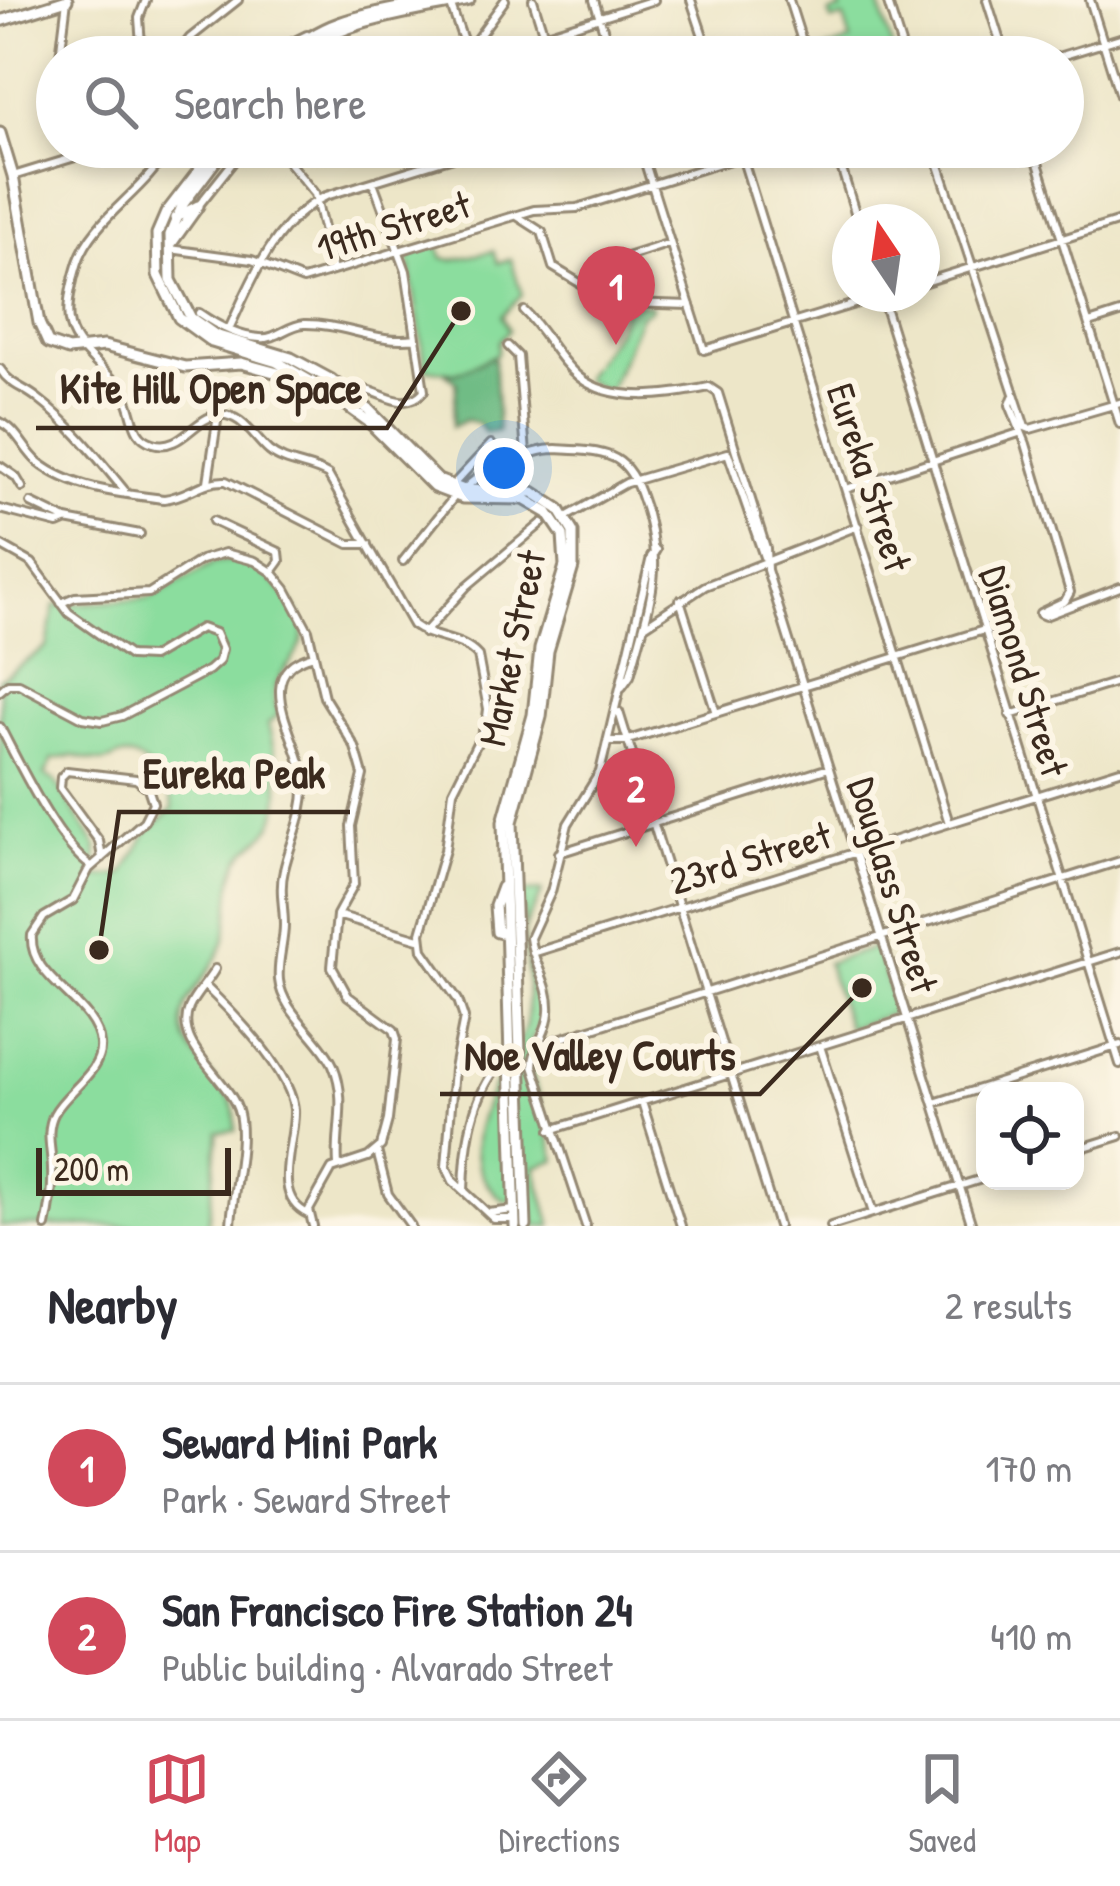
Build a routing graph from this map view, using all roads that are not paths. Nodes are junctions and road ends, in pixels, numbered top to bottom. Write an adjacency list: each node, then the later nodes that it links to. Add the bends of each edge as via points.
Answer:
1 (67, 0): 17 (main road); 20 (street)
2 (146, 0): 21 (street)
3 (238, 0): 22 (street)
4 (438, 0): 18 (main road)
5 (469, 0): 15 (main road)
6 (505, 0): 27 (street)
7 (532, 0): 19 (street)
8 (594, 0): 16 (street)
9 (654, 0): 16 (street)
10 (691, 0): 30 (street)
11 (789, 0): 31 (street)
12 (887, 0): 32 (street)
13 (987, 0): 33 (street)
14 (1090, 0): 35 (street)
15 (450, 2): 25 (main road); 26 (street)
16 (600, 17): 19 (street); 29 (street)
17 (0, 21)
18 (316, 32): 23 (street); 24 (main road)
19 (544, 35): 28 (street)
20 (63, 36)
21 (140, 36)
22 (193, 36)
23 (307, 36)
24 (311, 36)
25 (328, 36)
26 (462, 36)
27 (479, 36)
28 (541, 36)
29 (606, 36)
30 (703, 36)
31 (800, 36)
32 (898, 36)
33 (998, 36)
34 (1120, 38): 35 (street)
35 (1103, 43): 36 (street); 37 (street)
36 (1084, 49)
37 (1120, 96)
38 (0, 133): 52 (main road)
39 (39, 168): 52 (street)
40 (157, 168): 83 (street, via 80,257 69,321)
41 (201, 168): 67 (main road, via 166,213)
42 (211, 168): 59 (main road)
43 (229, 168): 57 (street)
44 (294, 168): 55 (street)
45 (419, 168): 53 (street)
46 (647, 168): 54 (street)
47 (696, 168): 54 (street, 19th Street)
48 (745, 168): 78 (street, Eureka Street)
49 (841, 168): 56 (street)
50 (940, 168): 68 (street)
51 (1041, 168): 61 (street)
52 (14, 176): 83 (main road, via 42,334 56,348)
53 (374, 182): 55 (street); 64 (street)
54 (652, 184): 58 (street, 19th Street, via 577,208); 62 (street)
55 (316, 202): 65 (street); 69 (street)
56 (852, 204)
57 (199, 206): 59 (main road); 63 (main road)
58 (517, 216): 64 (street, 19th Street); 71 (street, via 542,232 553,267 603,297)
59 (176, 217): 63 (main road); 67 (main road)
60 (1120, 221): 61 (street)
61 (1063, 239): 68 (street); 79 (street)
62 (670, 243): 66 (street); 71 (street)
63 (168, 248): 65 (street, 19th Street); 74 (main road, via 171,280)
64 (401, 253): 69 (street, 19th Street); 81 (street)
65 (260, 262): 69 (street, 19th Street, via 300,280); 80 (street)
66 (605, 264)
67 (156, 266): 84 (main road, via 170,305 190,329)
68 (971, 267): 70 (street); 93 (street)
69 (334, 273)
70 (940, 277)
71 (690, 305): 78 (street, via 704,350)
72 (524, 311): 116 (street, Douglass Street, via 577,375 608,392 718,393)
73 (832, 311): 78 (street)
74 (187, 312): 76 (main road); 84 (main road, via 214,335)
75 (888, 312): 96 (street, Diamond Street)
76 (200, 313): 80 (street)
77 (1120, 313): 79 (street)
78 (793, 323): 101 (street, Eureka Street)
79 (1089, 323): 89 (street)
80 (229, 329): 81 (street, via 264,338 297,325 329,325 382,339)
81 (416, 338): 88 (street, via 424,388 418,398 394,402 360,388)
82 (508, 346): 95 (street, via 518,356)
83 (83, 348): 86 (main road, via 185,368 225,362); 90 (street, via 122,392 148,442 171,443)
84 (285, 361): 86 (main road); 87 (main road); 88 (main road)
85 (0, 369): 103 (street)
86 (267, 371): 87 (main road)
87 (316, 384): 88 (main road)
88 (345, 396): 102 (main road)
89 (1117, 404): 92 (street); 93 (street)
90 (218, 415): 99 (street); 112 (street, via 236,418 279,457 328,475)
91 (0, 422): 103 (street, via 47,469)
92 (1120, 424)
93 (1023, 430): 96 (street); 118 (street, via 1068,599 1040,614)
94 (491, 444): 102 (street)
95 (526, 453): 98 (street, via 614,457); 102 (street)
96 (932, 461): 101 (street); 123 (street, Diamond Street)
97 (0, 466): 100 (street)
98 (635, 480): 106 (street); 114 (street); 116 (street, Douglass Street, via 728,453)
99 (208, 482): 103 (street, via 169,499); 112 (street, via 235,484 352,545)
100 (22, 488)
101 (846, 489): 110 (street, Eureka Street)
102 (457, 491): 106 (main road, Market Street, via 526,490); 115 (street); 150 (main road, Market Street, via 535,504 554,519 565,546 533,715 504,812 505,882 494,922 497,932)
103 (127, 493)
104 (31, 502): 107 (street)
105 (0, 509): 107 (street)
106 (566, 517): 150 (main road, Market Street, via 573,567 512,813)
107 (66, 520): 111 (street)
108 (213, 521): 117 (street, via 279,552)
109 (542, 523): 124 (street)
110 (858, 526): 116 (street); 126 (street, Eureka Street)
111 (140, 533)
112 (368, 544): 124 (street)
113 (0, 545): 121 (street, via 32,563)
114 (656, 550): 119 (street); 129 (street)
115 (403, 561)
116 (766, 561): 120 (street); 128 (street, Douglass Street)
117 (272, 572): 121 (street, via 243,555 221,554 148,592); 125 (street, via 302,614)
118 (1120, 587)
119 (650, 597): 120 (street, via 662,606); 122 (street)
120 (676, 602): 122 (street); 132 (street)
121 (61, 603): 130 (street, via 136,658 199,628 217,635 222,652 209,670 112,720 83,718 19,684)
122 (643, 628): 129 (street)
123 (984, 630): 126 (street); 133 (street, Diamond Street)
124 (424, 633): 152 (street, via 474,651 488,715 453,790)
125 (314, 655): 149 (street, via 324,697 363,775 351,826 354,884); 172 (street, via 293,666 278,697 304,783 281,883 279,980 338,1080)
126 (898, 656): 128 (street); 140 (street, Eureka Street)
127 (1120, 681): 133 (street)
128 (803, 686): 132 (street); 137 (street, Douglass Street)
129 (622, 687): 131 (street)
130 (0, 691)
131 (618, 709): 135 (street); 136 (street)
132 (716, 713): 136 (street)
133 (1010, 715): 139 (street, Diamond Street)
134 (0, 727): 146 (street, via 33,789)
135 (609, 741): 136 (street); 143 (street)
136 (625, 741): 141 (street)
137 (829, 768): 141 (street); 142 (street, Douglass Street)
138 (1120, 770): 139 (street, 23rd Street)
139 (1035, 796): 140 (street, 23rd Street); 147 (street, Diamond Street)
140 (950, 823): 142 (street, 23rd Street)
141 (651, 824): 143 (street); 148 (street)
142 (856, 852): 148 (street, 23rd Street); 151 (street, Douglass Street)
143 (559, 853): 154 (street, via 531,931)
144 (102, 858): 144 (street, via 146,819 152,794 136,779 67,771 60,788 99,841); 146 (street)
145 (1120, 861): 147 (street)
146 (92, 866): 180 (street, via 75,897 41,919 32,940 36,962 94,1028 100,1046 51,1122)
147 (1061, 879): 151 (street); 155 (street, Diamond Street)
148 (678, 908): 154 (street, 23rd Street); 158 (street)
149 (337, 915): 152 (street); 171 (street, via 335,977 398,1039)
150 (510, 931): 179 (main road, Market Street); 179 (main road, Market Street)
151 (881, 935): 158 (street); 159 (street, Douglass Street)
152 (421, 940): 175 (street, via 464,1018 445,1160)
153 (1120, 952): 155 (street)
154 (533, 953): 160 (street, via 550,1007)
155 (1089, 962): 159 (street); 162 (street, Diamond Street)
156 (215, 969): 157 (street)
157 (205, 986): 178 (street, via 289,1090 287,1189); 181 (street, via 187,1027 239,1114)
158 (704, 992): 160 (street); 165 (street)
159 (908, 1019): 161 (street); 167 (street, Douglass Street)
160 (536, 1046): 168 (street, via 532,1066)
161 (820, 1046): 165 (street); 177 (street)
162 (1117, 1046): 163 (street, Diamond Street); 167 (street)
163 (1120, 1064)
164 (495, 1070): 175 (street, via 467,1141)
165 (730, 1074): 166 (street); 187 (street)
166 (642, 1102): 168 (street); 186 (street)
167 (934, 1103): 174 (street, Douglass Street)
168 (551, 1130): 185 (street)
169 (1120, 1136): 170 (street)
170 (1084, 1147)
171 (377, 1150): 172 (street); 183 (street, via 388,1194)
172 (338, 1165): 178 (street)
173 (976, 1181): 174 (street)
174 (960, 1186): 177 (street); 189 (street, Douglass Street)
175 (464, 1191): 176 (street)
176 (488, 1213): 179 (street); 184 (street)
177 (872, 1213): 188 (street)
178 (308, 1214): 182 (street)
179 (520, 1214)
180 (46, 1226)
181 (231, 1226)
182 (313, 1226)
183 (410, 1226)
184 (492, 1226)
185 (586, 1226)
186 (681, 1226)
187 (778, 1226)
188 (831, 1226)
189 (972, 1226)

